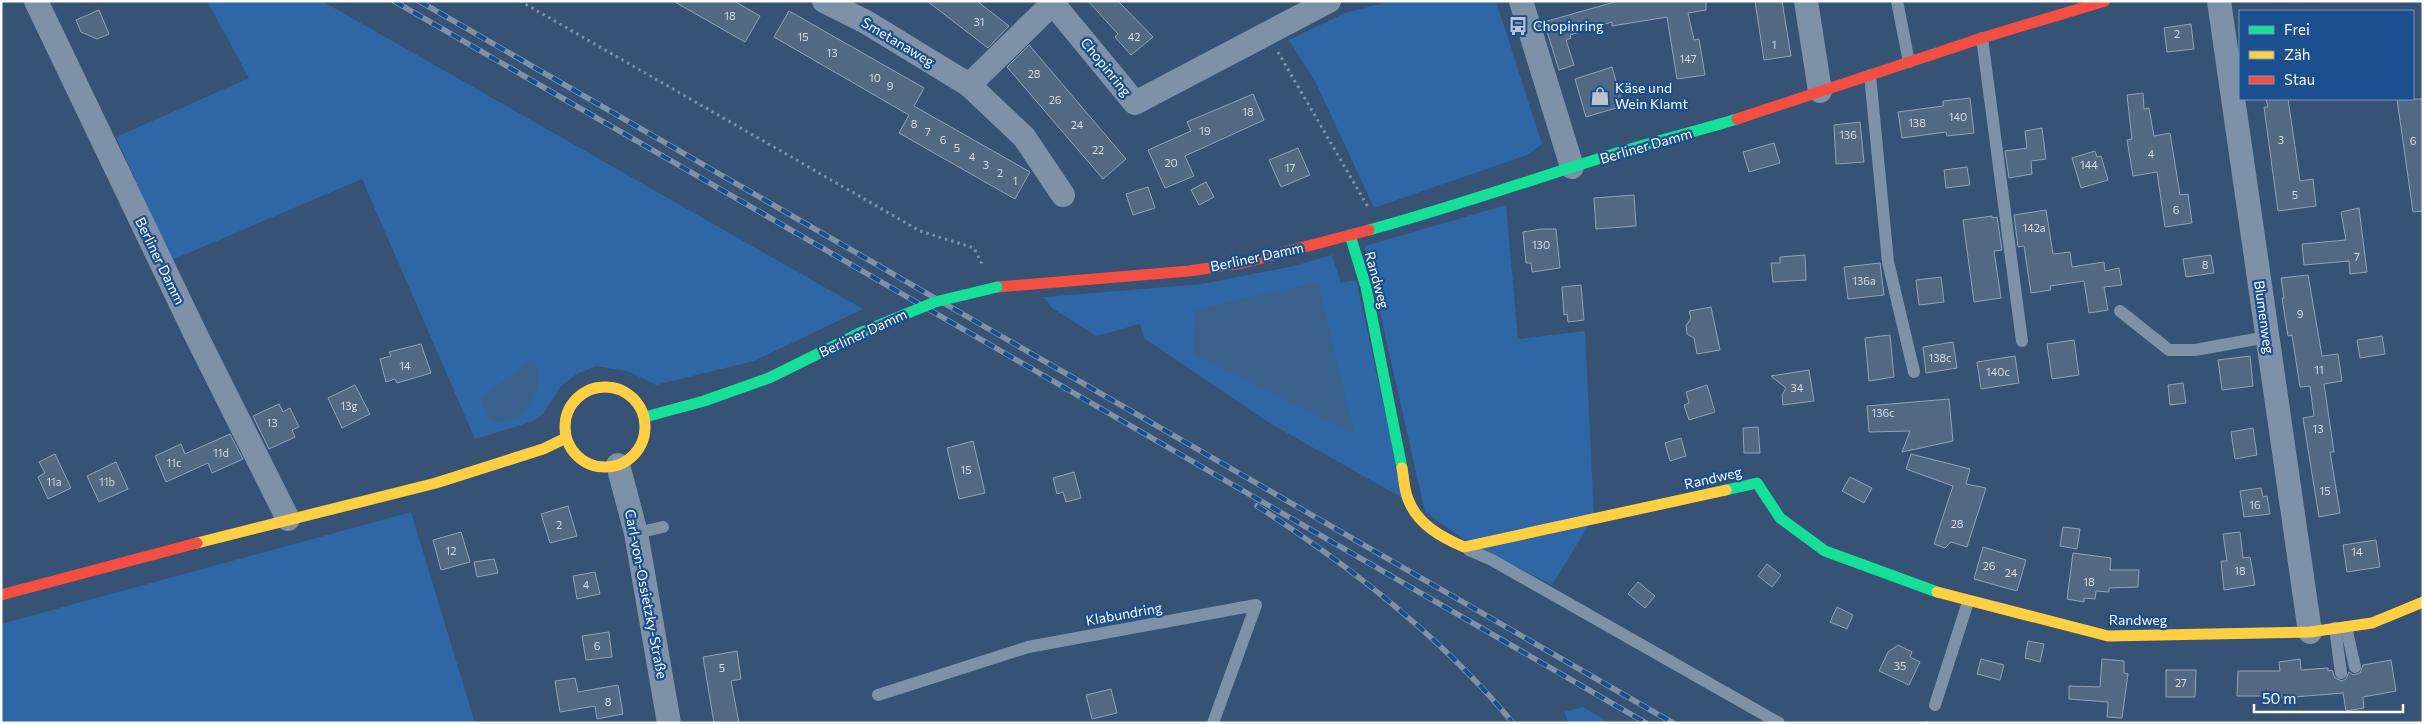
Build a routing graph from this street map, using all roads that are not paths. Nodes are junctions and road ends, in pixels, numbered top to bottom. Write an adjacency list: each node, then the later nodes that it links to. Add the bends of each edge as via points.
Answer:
1 (36, 1): 25 (street, Berliner Damm)
2 (824, 1): 13 (street, Smetanaweg, via 866,22)
3 (1329, 1): 9 (street, Chopinring, via 1135,103)
4 (1521, 1): 15 (street)
5 (1806, 1): 14 (street)
6 (1898, 1): 11 (lane)
7 (2105, 1): 10 (main road, Berliner Damm)
8 (2219, 1): 19 (street, Blumenweg)
9 (1052, 2): 13 (street)
10 (1982, 38): 11 (main road, Berliner Damm); 20 (lane)
11 (1909, 62): 12 (main road, Berliner Damm)
12 (1870, 75): 14 (main road, Berliner Damm); 21 (lane, via 1888,262)
13 (969, 85): 16 (street, Smetanaweg, via 1024,137)
14 (1820, 91): 15 (main road, Berliner Damm, via 1690,134)
15 (1572, 167): 17 (main road, Berliner Damm)
16 (1063, 195)
17 (1350, 235): 22 (main road, Berliner Damm, bridge, via 1243,262 1189,271 996,287 935,302 862,332 769,378); 28 (main road, Randweg, via 1366,287 1408,499 1418,516 1437,536)
18 (2120, 312): 19 (lane, via 2169,350 2195,350)
19 (2267, 337): 33 (street, Blumenweg)
20 (2022, 341)
21 (1914, 372)
22 (645, 417): 23 (main road, via 630,394 603,386 589,389 570,406 564,425); 24 (main road, via 642,444 628,461)
23 (566, 438): 24 (main road, via 570,448 586,462 606,468); 25 (main road, via 543,449 436,483)
24 (618, 465): 27 (street, Carl-von-Ossietzky-Straße)
25 (288, 519): 29 (main road)
26 (664, 527): 27 (lane)
27 (636, 533): 38 (street, Carl-von-Ossietzky-Straße)
28 (1464, 547): 30 (main road, Randweg, via 1757,483 1780,518 1825,551); 40 (lane)
29 (1, 595)
30 (1968, 602): 33 (main road, Randweg, via 2108,636); 37 (lane)
31 (2423, 602): 32 (main road, Randweg, via 2372,623)
32 (2341, 628): 33 (main road, Randweg); 34 (lane); 35 (lane)
33 (2310, 632)
34 (2355, 666)
35 (2341, 673)
36 (878, 695): 39 (lane, Klabundring, via 1028,647 1256,605)
37 (1935, 705)
38 (670, 723)
39 (1213, 723)
40 (1779, 723)

